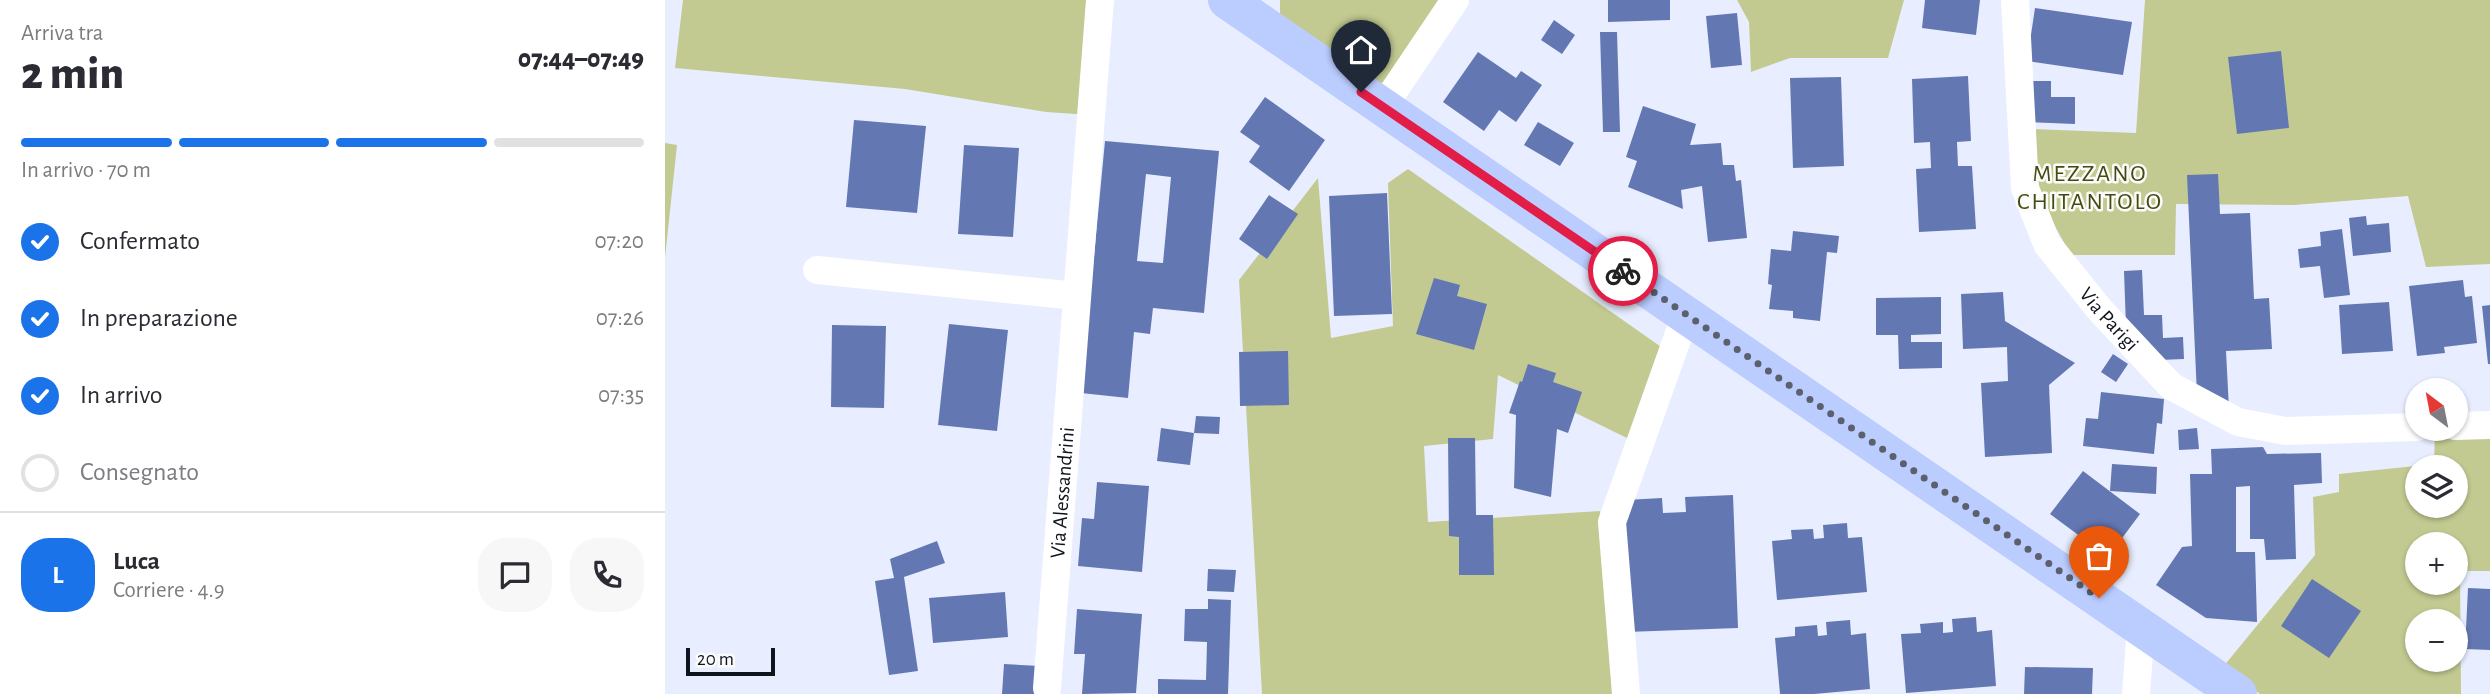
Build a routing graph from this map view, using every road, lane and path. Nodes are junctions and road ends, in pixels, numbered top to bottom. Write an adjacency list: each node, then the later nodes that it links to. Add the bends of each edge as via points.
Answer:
1 (1100, 0): 7 (street, Via Alessandrini)
2 (1227, 0): 5 (main road)
3 (1455, 0): 5 (street)
4 (2015, 0): 11 (street, Via Parigi, via 2025,188 2047,244 2100,310 2171,386 2238,422 2286,431)
5 (1383, 107): 8 (main road)
6 (817, 270): 7 (street)
7 (1077, 296): 13 (street, Via Alessandrini)
8 (1686, 314): 12 (main road); 14 (street, via 1612,522)
9 (2490, 425): 10 (street)
10 (2468, 426)
11 (2405, 427)
12 (2141, 626): 15 (street); 16 (main road)
13 (1047, 688)
14 (1626, 694)
15 (2136, 694)
16 (2238, 694)

